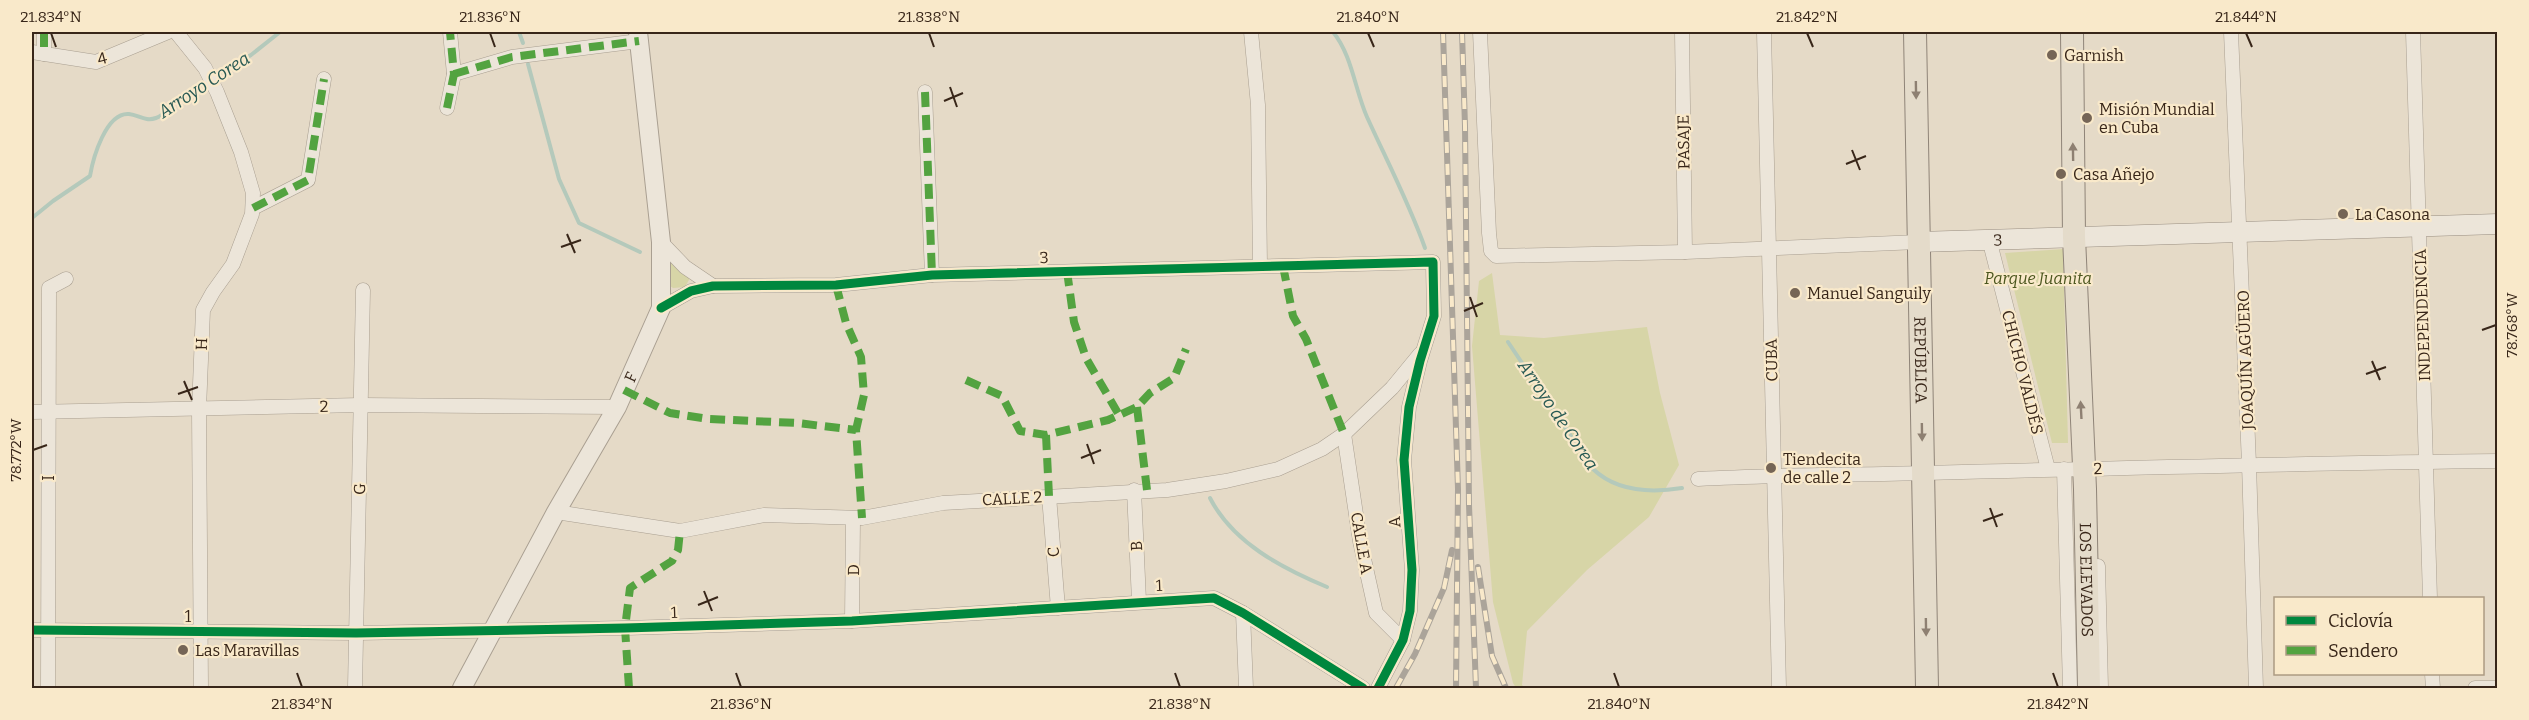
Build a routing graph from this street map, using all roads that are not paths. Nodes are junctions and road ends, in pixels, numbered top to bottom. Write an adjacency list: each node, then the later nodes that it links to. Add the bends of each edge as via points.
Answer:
1 (44, 32): 14 (street)
2 (168, 32): 14 (street, 4, via 96,62)
3 (176, 32): 19 (street, H, via 217,92 241,152 253,193)
4 (450, 32): 15 (street)
5 (1251, 32): 30 (street, via 1258,105)
6 (1480, 32): 28 (street, 3, via 1491,251 1496,256)
7 (1682, 32): 28 (street, PASAJE)
8 (1764, 32): 27 (street, CUBA)
9 (1915, 32): 26 (main road, REPÚBLICA, one-way to 26)
10 (2072, 32): 23 (main road, LOS ELEVADOS, one-way to 10)
11 (2231, 32): 22 (street, JOAQUÍN AGÜERO)
12 (2413, 32): 21 (street, INDEPENDENCIA)
13 (639, 36): 15 (street, via 512,57); 25 (street, F)
14 (38, 53)
15 (454, 74): 18 (street)
16 (324, 79): 19 (street, via 308,180)
17 (925, 92): 31 (street)
18 (447, 108)
19 (253, 208): 39 (street, H, via 234,264 203,310)
20 (2498, 224): 21 (main road, 3)
21 (2418, 226): 22 (main road, 3); 44 (street, INDEPENDENCIA)
22 (2240, 230): 23 (main road, 3); 45 (street, JOAQUÍN AGÜERO)
23 (2074, 237): 24 (main road, 3); 48 (main road, LOS ELEVADOS, one-way to 23)
24 (1989, 239): 26 (main road, 3); 46 (street, CHICHO VALDÉS)
25 (661, 242): 33 (street, via 685,267); 35 (street, F)
26 (1918, 242): 27 (street, 3); 47 (main road, REPÚBLICA, one-way to 47)
27 (1768, 249): 28 (street, 3); 49 (street, CUBA)
28 (1685, 252)
29 (1433, 262): 30 (street, 3); 36 (street, A, via 1434,316)
30 (1260, 266): 31 (street, 3)
31 (932, 275): 33 (street, 3, via 836,285)
32 (66, 279): 41 (street, I, via 49,288)
33 (712, 286): 35 (street, 3, via 691,291)
34 (363, 290): 37 (street, G)
35 (661, 308): 38 (street, F)
36 (1425, 348): 42 (street, CALLE 2, via 1392,388); 65 (street, A, via 1409,407 1404,460 1412,570 1410,611)
37 (361, 405): 38 (street, 2); 39 (street, 2); 64 (street, G)
38 (617, 407): 53 (street, F)
39 (199, 409): 41 (street, 2); 62 (street, H)
40 (32, 412): 41 (street, 2)
41 (48, 413): 61 (street, I)
42 (1344, 435): 51 (street, CALLE 2, via 1278,469 1226,482); 65 (street, CALLE A, via 1360,541 1376,613)
43 (2498, 461): 44 (street, 2)
44 (2427, 462): 45 (street, 2); 55 (street, INDEPENDENCIA)
45 (2249, 464): 48 (street, 2); 78 (street, JOAQUÍN AGÜERO)
46 (2048, 469): 47 (street, 2); 48 (street, 2)
47 (1923, 473): 49 (street, 2); 74 (main road, REPÚBLICA, one-way to 74)
48 (2082, 474): 75 (street); 76 (main road, LOS ELEVADOS); 77 (street)
49 (1774, 475): 50 (street, 2); 73 (street, CUBA)
50 (1698, 479)
51 (1134, 490): 52 (street, CALLE 2); 56 (street, B)
52 (1049, 496): 54 (street, CALLE 2, via 943,502); 57 (street, C)
53 (556, 512): 54 (street, CALLE 2, via 680,531 764,515); 63 (street, F)
54 (853, 519): 59 (street, D)
55 (2430, 597)
56 (1139, 601): 57 (street, 1); 58 (street, 1, via 1214,598)
57 (1058, 608): 59 (street, 1)
58 (1243, 613): 70 (street); 71 (street, 1)
59 (852, 621): 63 (street, 1)
60 (32, 630): 61 (street, 1)
61 (48, 630): 62 (street, 1); 66 (street, I)
62 (200, 632): 64 (street, 1); 67 (street, H)
63 (494, 632): 64 (street, 1); 69 (street, F)
64 (357, 633): 68 (street, G)
65 (1403, 640): 72 (street, A)
66 (48, 688)
67 (201, 688)
68 (355, 688)
69 (462, 688)
70 (1246, 688)
71 (1362, 688)
72 (1378, 688)
73 (1779, 688)
74 (1927, 688)
75 (2070, 688)
76 (2089, 688)
77 (2101, 688)
78 (2256, 688)
79 (2475, 688): 80 (street)
80 (2498, 688)

